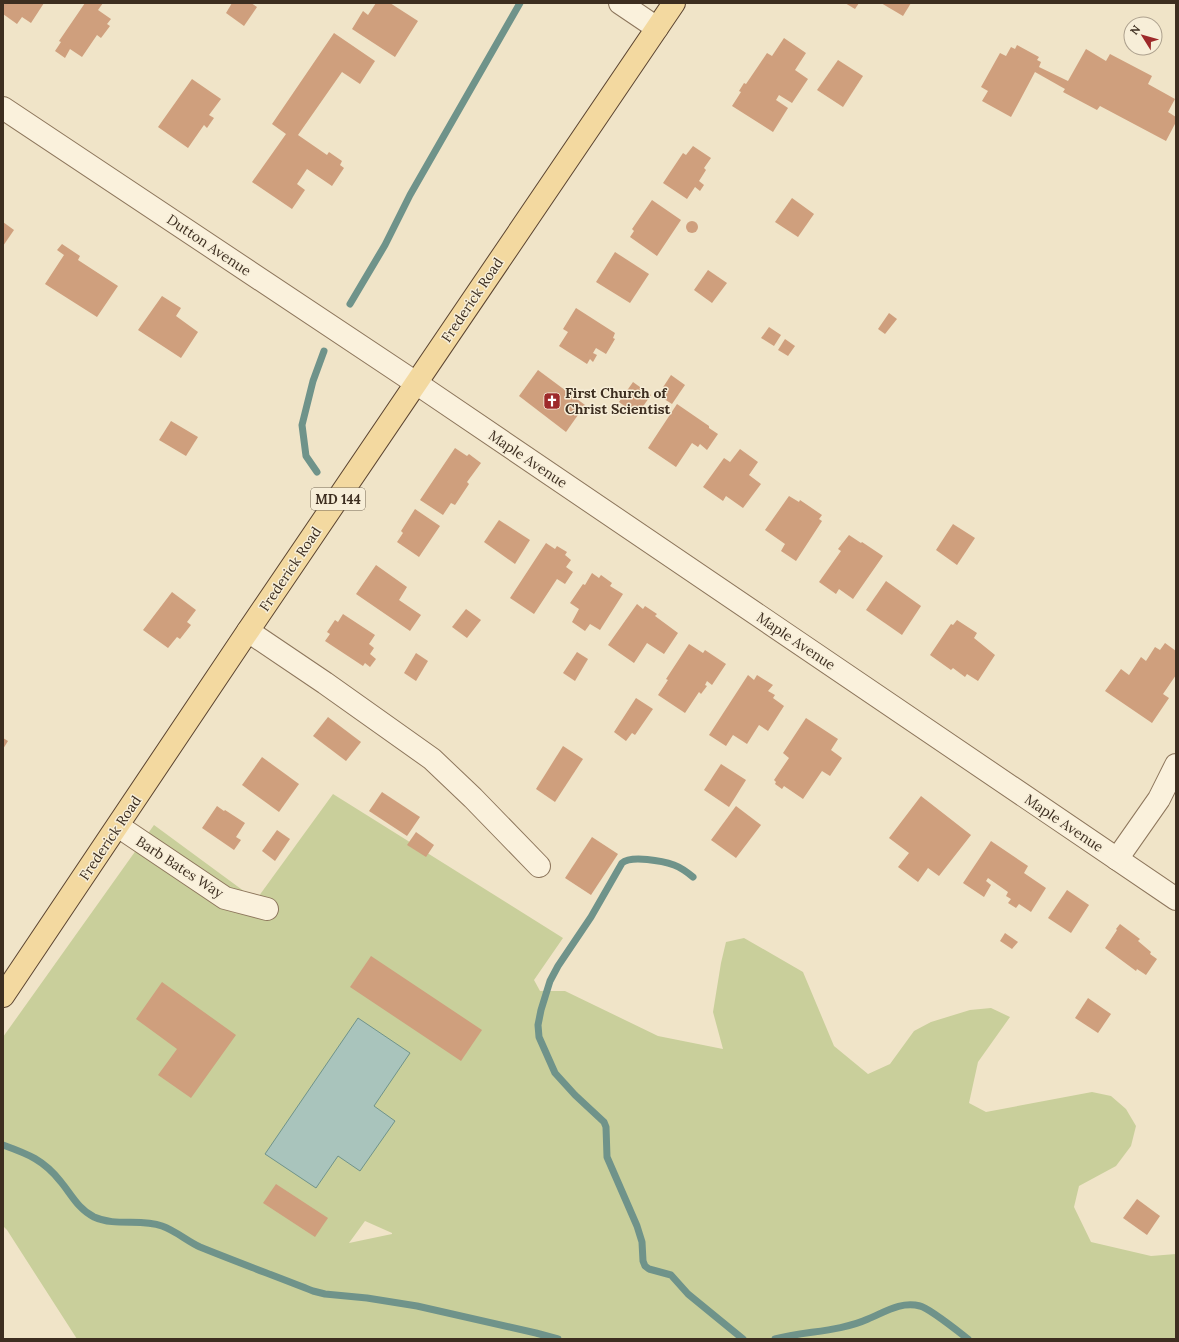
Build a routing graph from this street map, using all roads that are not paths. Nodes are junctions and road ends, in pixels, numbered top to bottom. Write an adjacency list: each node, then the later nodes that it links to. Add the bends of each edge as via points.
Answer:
1 (620, 3): 3 (street)
2 (674, 3): 3 (main road, Frederick Road / MD 144)
3 (657, 28): 5 (main road, Frederick Road / MD 144)
4 (3, 108): 5 (street, Dutton Avenue)
5 (416, 383): 6 (main road, Frederick Road / MD 144); 9 (street, Maple Avenue)
6 (248, 631): 8 (main road, Frederick Road / MD 144); 10 (street, via 432,759)
7 (1176, 765): 9 (street, via 1159,799)
8 (118, 826): 12 (street, Barb Bates Way, via 225,898); 13 (main road, Frederick Road / MD 144)
9 (1116, 859): 11 (street, Maple Avenue)
10 (539, 866)
11 (1176, 899)
12 (267, 909)
13 (3, 996)

